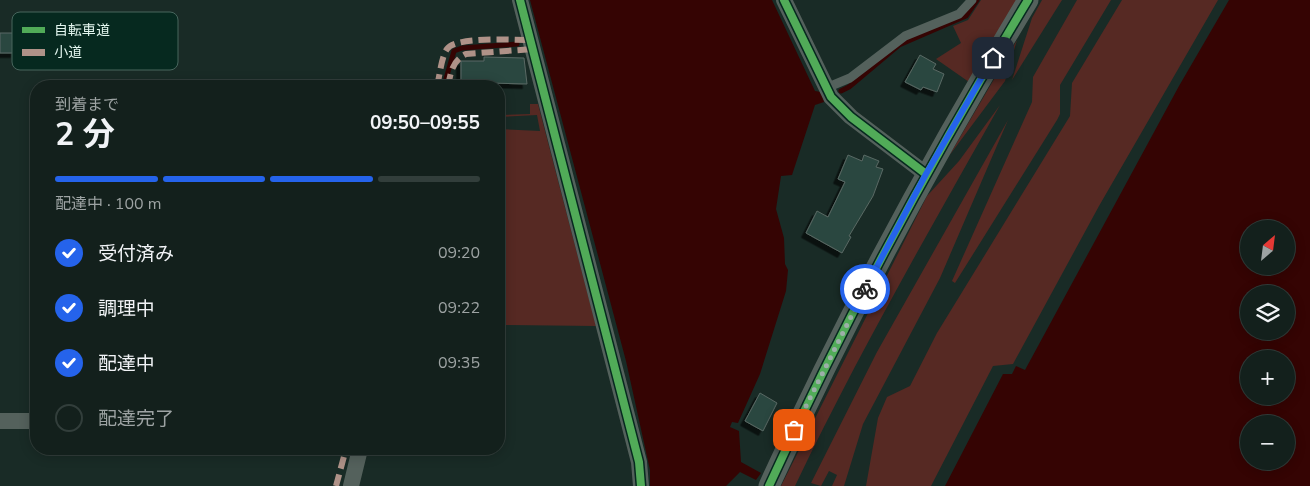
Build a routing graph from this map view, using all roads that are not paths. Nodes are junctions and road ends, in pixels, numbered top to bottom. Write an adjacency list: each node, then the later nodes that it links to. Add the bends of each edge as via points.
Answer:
1 (520, 0): 11 (street, via 639,462)
2 (784, 0): 5 (street)
3 (972, 0): 5 (lane, via 959,14 905,36 850,78)
4 (1028, 0): 6 (street)
5 (826, 88): 6 (street, via 851,117)
6 (926, 174): 12 (street, via 845,329)
7 (0, 421): 8 (street)
8 (30, 421)
9 (359, 455): 10 (street)
10 (351, 486)
11 (640, 486)
12 (769, 486)

